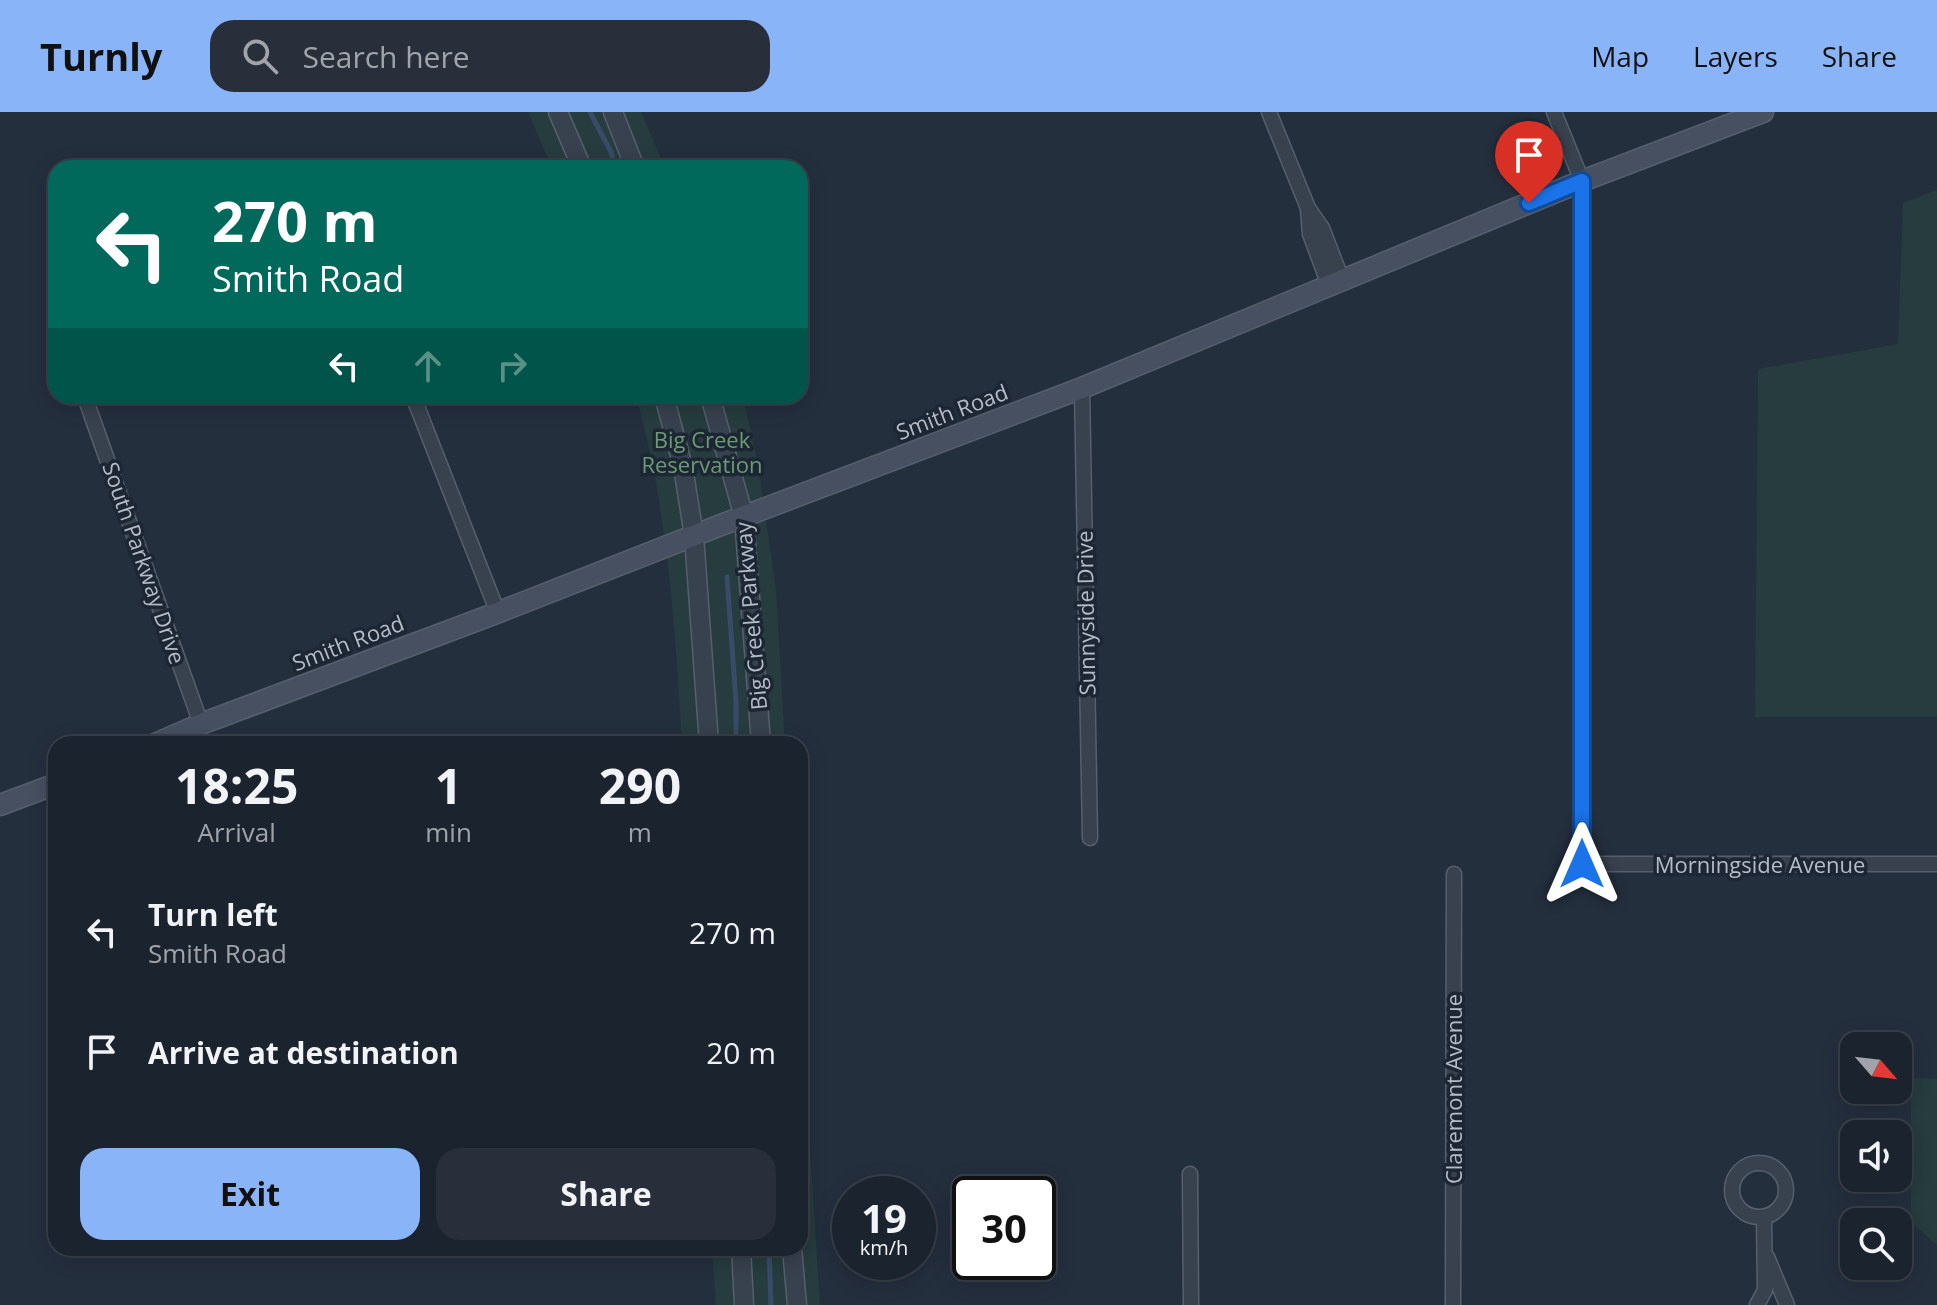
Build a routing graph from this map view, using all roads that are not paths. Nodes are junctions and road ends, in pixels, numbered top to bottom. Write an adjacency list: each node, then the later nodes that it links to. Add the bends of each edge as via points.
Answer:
1 (558, 112): 6 (street)
2 (613, 112): 7 (street)
3 (1269, 112): 9 (street, via 1308,208 1322,228)
4 (1554, 112): 8 (street)
5 (1763, 112): 8 (main road, Smith Road)
6 (579, 160)
7 (632, 160)
8 (1582, 181): 9 (main road, Smith Road); 25 (street, Morningside Avenue, via 1582,864)
9 (1335, 283): 10 (main road, Smith Road)
10 (1082, 388): 15 (main road, Smith Road); 24 (street, Sunnyside Drive)
11 (87, 404): 18 (street, South Parkway Drive)
12 (416, 404): 17 (street)
13 (666, 404): 16 (street)
14 (712, 404): 15 (street, Big Creek Parkway)
15 (744, 517): 16 (main road, Smith Road); 21 (street, Big Creek Parkway)
16 (694, 536): 17 (main road, Smith Road); 20 (street)
17 (498, 613): 18 (main road, Smith Road)
18 (201, 724): 19 (main road, Smith Road)
19 (173, 736)
20 (708, 736)
21 (760, 736)
22 (48, 787): 23 (main road)
23 (0, 805)
24 (1090, 838)
25 (1937, 864)
26 (1454, 874): 35 (street, Claremont Avenue)
27 (1190, 1174): 34 (street)
28 (1764, 1217): 29 (street)
29 (1764, 1249): 36 (street, via 1765,1290); 37 (street)
30 (741, 1256): 32 (street)
31 (793, 1256): 33 (street)
32 (744, 1305)
33 (797, 1305)
34 (1191, 1305)
35 (1453, 1305)
36 (1757, 1305)
37 (1787, 1305)

